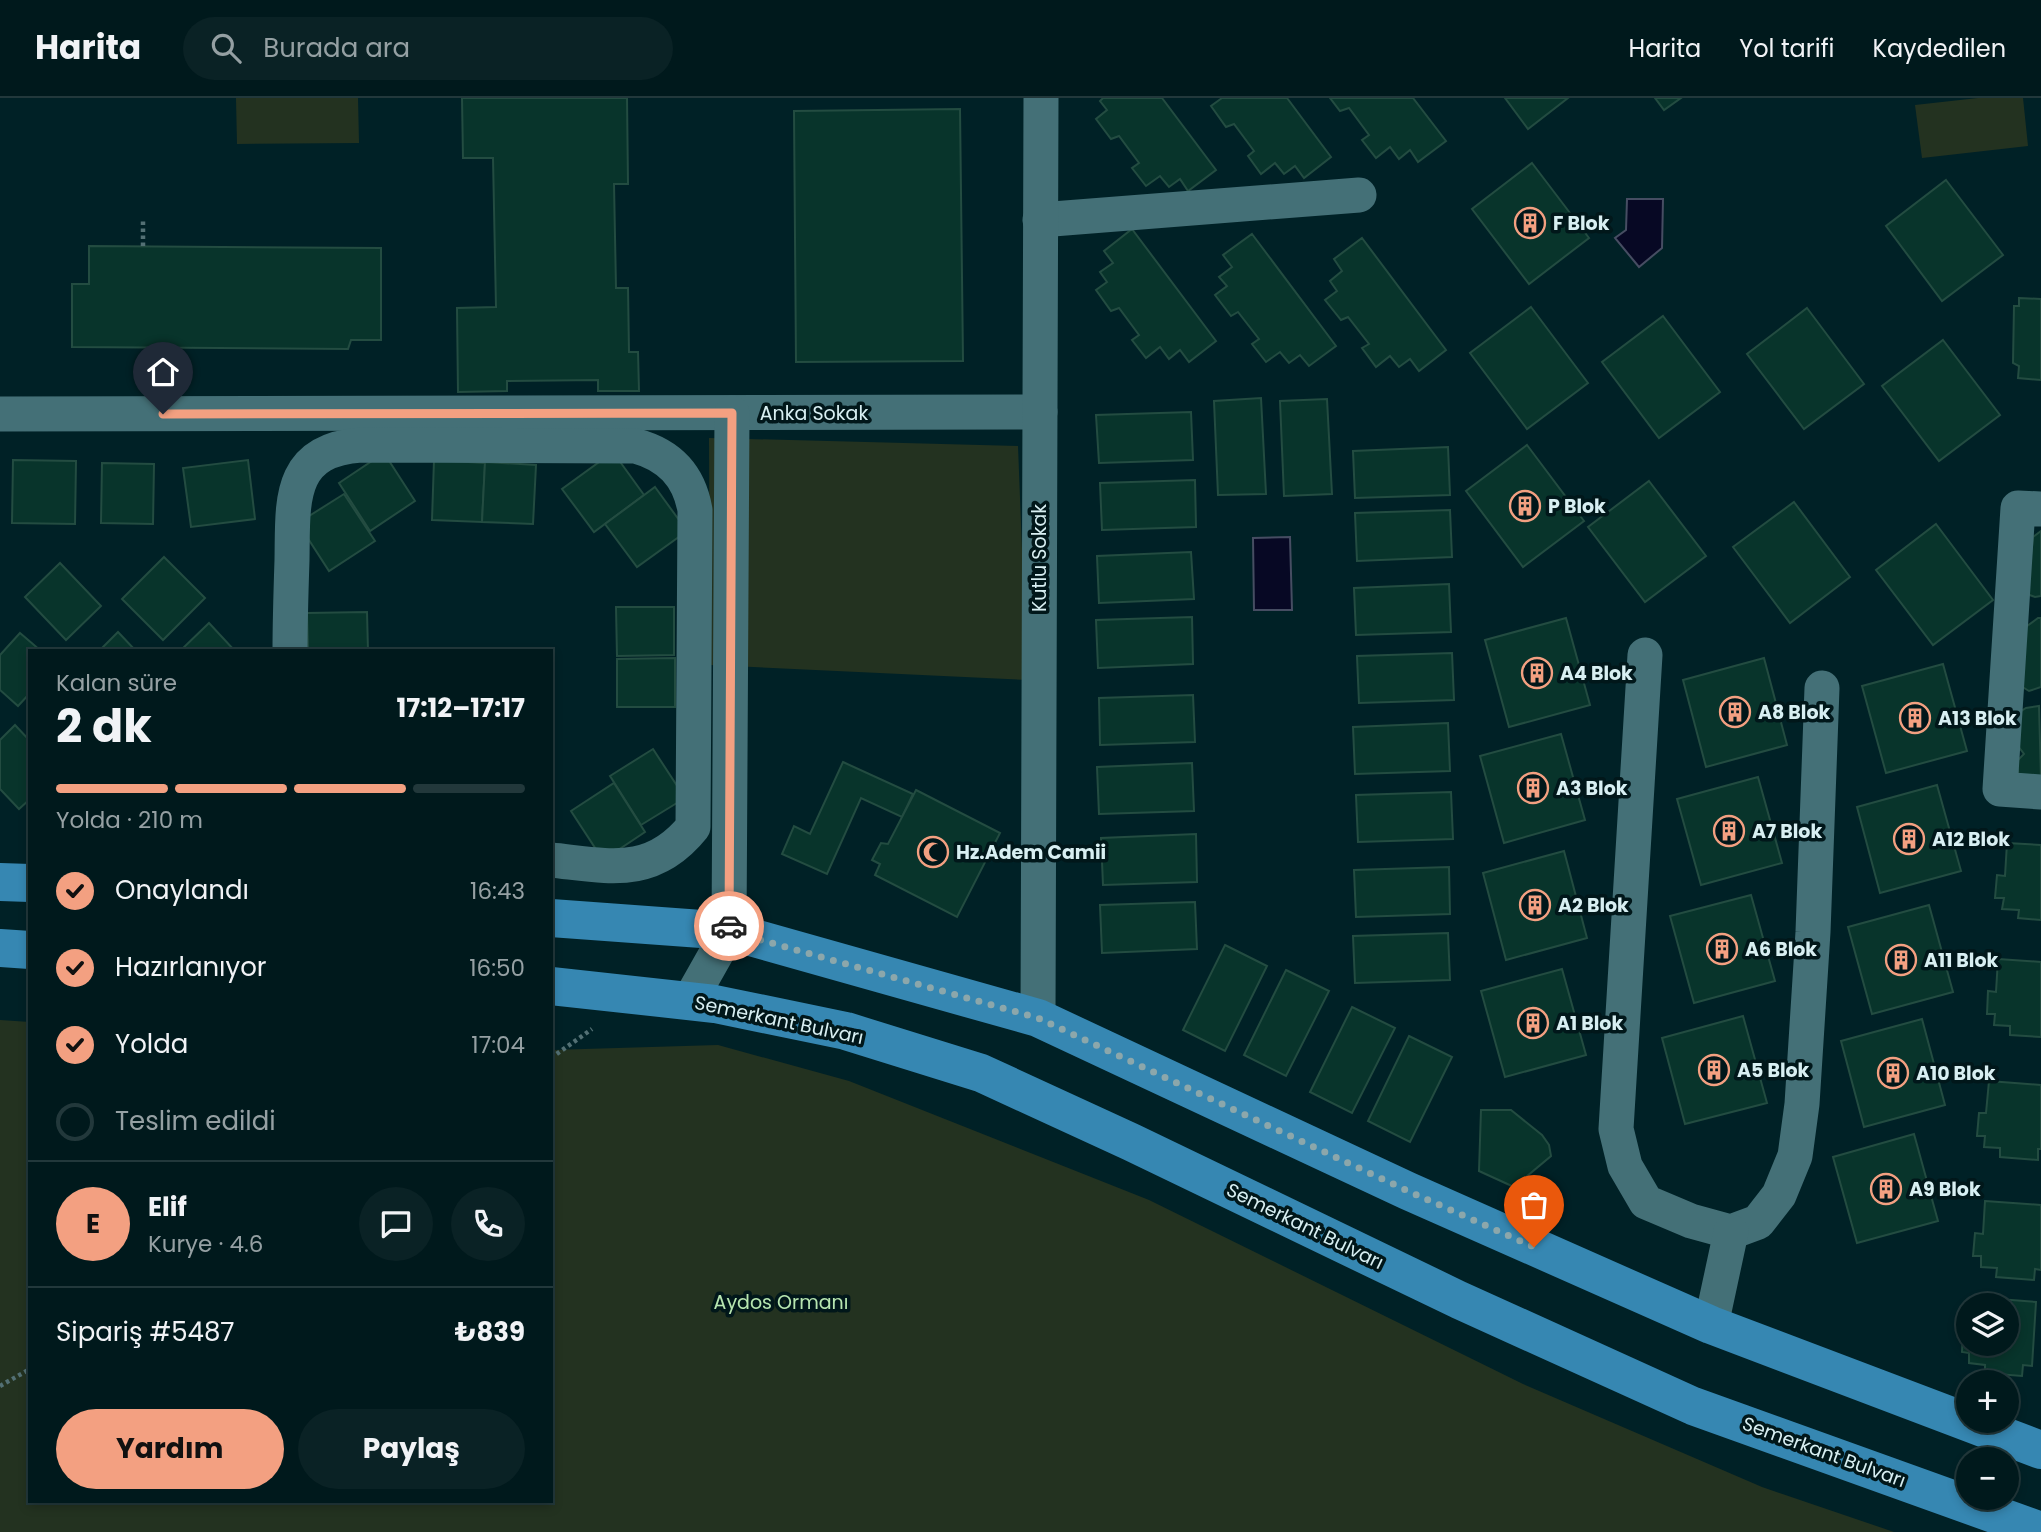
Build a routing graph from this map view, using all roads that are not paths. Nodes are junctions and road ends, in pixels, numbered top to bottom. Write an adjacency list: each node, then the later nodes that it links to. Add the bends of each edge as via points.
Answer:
1 (1041, 98): 3 (street, Kutlu Sokak)
2 (1359, 195): 3 (street)
3 (1040, 220): 4 (street, Kutlu Sokak)
4 (1040, 412): 5 (street, Anka Sokak); 23 (street, Kutlu Sokak)
5 (732, 413): 6 (street, Anka Sokak); 9 (street)
6 (0, 414)
7 (2041, 509): 13 (street, via 2018,508 2000,789)
8 (695, 571): 9 (street); 10 (street, via 692,494 677,468 651,450 636,446 346,446 307,468 293,496); 14 (street, via 693,827 670,851 636,865)
9 (731, 571): 18 (street)
10 (290, 649)
11 (1645, 655): 24 (street, via 1616,1129 1625,1166 1646,1202)
12 (1822, 688): 24 (street, via 1812,945 1795,1156 1779,1195 1758,1222)
13 (2041, 792)
14 (553, 860)
15 (0, 882): 16 (main road)
16 (28, 883)
17 (553, 918): 18 (main road)
18 (729, 931): 22 (street); 23 (main road)
19 (0, 948): 20 (main road)
20 (28, 950)
21 (553, 986): 22 (main road, Semerkant Bulvarı)
22 (690, 1000): 27 (main road, Semerkant Bulvarı, via 846,1031 981,1073 1458,1300 1693,1405)
23 (1038, 1018): 25 (main road, via 1408,1191)
24 (1731, 1232): 25 (street)
25 (1711, 1325): 26 (main road)
26 (2041, 1450)
27 (2041, 1531)

